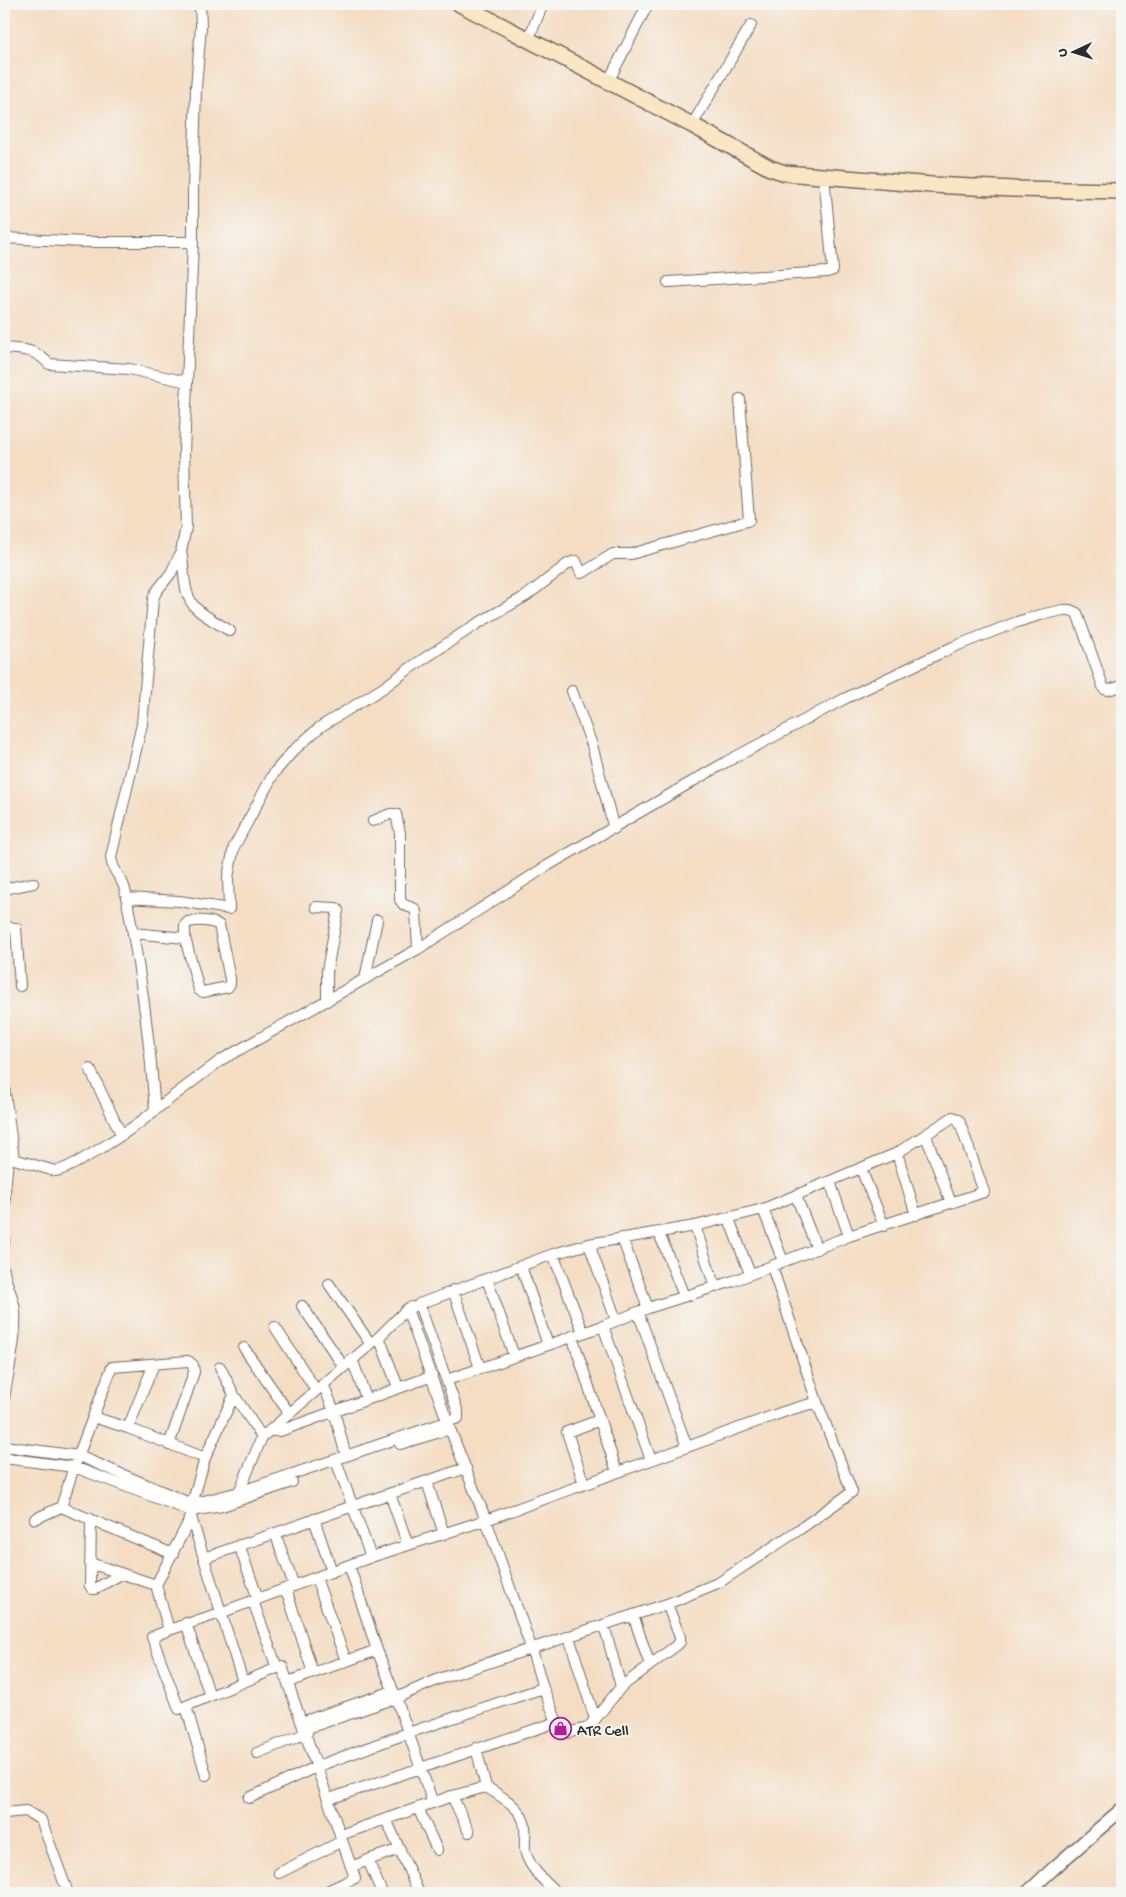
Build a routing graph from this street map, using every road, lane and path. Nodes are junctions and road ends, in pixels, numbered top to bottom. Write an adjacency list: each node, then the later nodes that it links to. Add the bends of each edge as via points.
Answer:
1 (200, 4): 12 (street)
2 (460, 4): 6 (main road)
3 (543, 4): 6 (street)
4 (648, 4): 7 (street)
5 (751, 25): 8 (street)
6 (528, 40): 7 (main road)
7 (608, 82): 8 (main road)
8 (692, 125): 9 (main road, via 770,168 785,173)
9 (824, 176): 10 (main road, via 932,185); 13 (street, via 833,270)
10 (1122, 191)
11 (4, 238): 12 (street)
12 (194, 242): 15 (street)
13 (668, 282)
14 (4, 348): 15 (street, via 29,350 49,364 129,369)
15 (187, 382): 17 (street, via 184,453 186,527)
16 (740, 399): 25 (street, via 749,520 636,552 613,554 581,573 576,561 569,563 526,596 475,625 384,688 320,727 274,773 239,836 228,877 229,909)
17 (181, 552): 18 (street, via 185,582 193,606); 25 (street, via 153,599 142,724 112,848 112,865)
18 (230, 631)
19 (1122, 686): 22 (street, via 1104,689 1078,614 1063,610 1040,615 953,647 844,699 726,762)
20 (572, 691): 22 (street, via 592,745)
21 (373, 821): 31 (street, via 396,814 400,833 400,900 416,912)
22 (614, 828): 31 (street)
23 (34, 883): 24 (street)
24 (4, 888)
25 (126, 898): 29 (street)
26 (316, 907): 34 (street, via 338,910 327,972)
27 (377, 920): 32 (street)
28 (4, 927): 33 (street, via 16,928)
29 (133, 933): 30 (street); 37 (street, via 151,1055)
30 (185, 938): 30 (street, via 198,990 228,987 230,979 219,925 196,920 188,922)
31 (418, 949): 32 (street)
32 (365, 979): 34 (street)
33 (20, 986)
34 (327, 1001): 37 (street, via 222,1060)
35 (90, 1069): 38 (street)
36 (4, 1086): 41 (street)
37 (155, 1110): 38 (street)
38 (121, 1134): 41 (street, via 62,1170)
39 (926, 1136): 40 (street); 45 (street); 45 (street, via 953,1117 959,1120 984,1192)
40 (897, 1153): 42 (street); 47 (street)
41 (9, 1159): 53 (street)
42 (861, 1169): 43 (street); 50 (street)
43 (830, 1182): 44 (street); 52 (street)
44 (796, 1196): 46 (street); 56 (street)
45 (951, 1203): 47 (street)
46 (763, 1209): 48 (street); 58 (street)
47 (916, 1215): 50 (street)
48 (730, 1219): 49 (street); 62 (street)
49 (695, 1226): 51 (street); 65 (street)
50 (884, 1226): 52 (street)
51 (659, 1233): 54 (street); 67 (street)
52 (849, 1236): 56 (street)
53 (4, 1238)
54 (622, 1238): 55 (street); 71 (street)
55 (589, 1244): 57 (street); 72 (street)
56 (817, 1249): 58 (street)
57 (553, 1254): 59 (street); 75 (street)
58 (783, 1261): 60 (street)
59 (521, 1266): 63 (street); 78 (street)
60 (772, 1267): 62 (street); 93 (street)
61 (4, 1270): 92 (street, via 13,1302 15,1326)
62 (750, 1274): 65 (street)
63 (487, 1279): 66 (street); 80 (street)
64 (329, 1284): 77 (street)
65 (715, 1287): 67 (street)
66 (453, 1290): 68 (street); 85 (street)
67 (684, 1296): 71 (street)
68 (420, 1304): 70 (street); 87 (street)
69 (302, 1306): 84 (street)
70 (408, 1310): 77 (street); 86 (street)
71 (643, 1310): 72 (street); 103 (street)
72 (616, 1320): 73 (street)
73 (603, 1326): 75 (street); 108 (street)
74 (275, 1327): 88 (street)
75 (583, 1332): 76 (street)
76 (572, 1336): 78 (street); 97 (street)
77 (375, 1340): 81 (street); 89 (street)
78 (548, 1345): 80 (street)
79 (244, 1348): 95 (street)
80 (514, 1356): 85 (street)
81 (352, 1359): 84 (street); 91 (street)
82 (154, 1364): 96 (street, via 112,1367); 99 (street); 101 (street, via 188,1362 193,1365 194,1372)
83 (220, 1367): 90 (street)
84 (344, 1367): 88 (street)
85 (480, 1368): 87 (street)
86 (432, 1376): 89 (street); 98 (street)
87 (447, 1380): 98 (street, via 459,1415)
88 (320, 1387): 94 (street); 95 (street)
89 (398, 1387): 91 (street)
90 (234, 1395): 100 (street); 107 (street)
91 (366, 1398): 94 (street)
92 (4, 1399)
93 (817, 1402): 103 (street); 139 (street, via 852,1492 720,1582)
94 (334, 1412): 100 (street); 105 (street)
95 (288, 1413): 100 (street)
96 (93, 1417): 99 (street); 104 (street)
97 (600, 1420): 112 (street); 114 (street, via 567,1432)
98 (449, 1425): 105 (street); 109 (street); 111 (street)
99 (128, 1428): 101 (street)
100 (266, 1434): 115 (street)
101 (169, 1445): 107 (street)
102 (4, 1446): 104 (street)
103 (687, 1447): 108 (street)
104 (79, 1456): 110 (street); 119 (street)
105 (346, 1456): 115 (street)
106 (4, 1458): 110 (street)
107 (205, 1458): 119 (street)
108 (650, 1460): 112 (street)
109 (338, 1466): 117 (street); 119 (street, via 222,1506)
110 (74, 1467): 118 (street); 119 (street)
111 (466, 1468): 113 (street); 123 (street)
112 (618, 1472): 114 (street)
113 (427, 1482): 116 (street); 125 (street)
114 (584, 1484): 123 (street)
115 (239, 1492): 119 (street)
116 (390, 1494): 117 (street); 127 (street)
117 (353, 1506): 122 (street); 129 (street)
118 (61, 1507): 120 (street); 121 (street)
119 (191, 1511): 128 (street); 130 (street)
120 (91, 1518): 128 (street); 131 (street)
121 (35, 1519)
122 (314, 1519): 124 (street); 133 (street)
123 (486, 1520): 125 (street); 147 (street)
124 (275, 1533): 126 (street); 137 (street)
125 (444, 1534): 127 (street)
126 (239, 1545): 130 (street); 138 (street)
127 (408, 1545): 129 (street)
128 (173, 1554): 136 (street)
129 (371, 1557): 132 (street)
130 (204, 1558): 140 (street)
131 (90, 1563): 134 (street); 134 (street, via 92,1589)
132 (349, 1565): 133 (street); 146 (street)
133 (332, 1572): 135 (street)
134 (121, 1574): 136 (street)
135 (316, 1578): 137 (street); 148 (street)
136 (156, 1585): 144 (street)
137 (290, 1588): 138 (street); 151 (street)
138 (255, 1600): 140 (street); 150 (street)
139 (667, 1604): 141 (street); 149 (street, via 680,1642)
140 (220, 1613): 142 (street); 152 (street)
141 (633, 1615): 143 (street); 149 (street)
142 (186, 1623): 144 (street); 157 (street)
143 (604, 1626): 145 (street); 154 (street)
144 (169, 1630): 158 (street, via 152,1638 179,1709)
145 (569, 1637): 147 (street); 159 (street)
146 (376, 1650): 148 (street); 156 (street)
147 (532, 1650): 155 (street); 156 (street)
148 (346, 1661): 151 (street)
149 (650, 1665): 154 (street)
150 (277, 1668): 152 (street); 153 (street, via 282,1666)
151 (313, 1673): 153 (street)
152 (243, 1682): 157 (street)
153 (288, 1682): 161 (street)
154 (621, 1687): 159 (street)
155 (543, 1688): 160 (street); 162 (street)
156 (395, 1694): 161 (street); 162 (street)
157 (210, 1696): 158 (street)
158 (186, 1706): 167 (street)
159 (595, 1719): 160 (street, via 588,1728 564,1734)
160 (557, 1722): 163 (street)
161 (305, 1728): 164 (street); 165 (street)
162 (408, 1733): 165 (street); 166 (street)
163 (476, 1748): 166 (street); 168 (street)
164 (257, 1753)
165 (318, 1766): 170 (street); 171 (street)
166 (420, 1768): 171 (street); 172 (street)
167 (206, 1775)
168 (486, 1787): 169 (street); 189 (street, via 503,1797 524,1819 525,1850 529,1861 543,1881)
169 (452, 1796): 172 (street); 177 (street)
170 (250, 1798)
171 (329, 1799): 178 (street)
172 (433, 1803): 173 (street)
173 (418, 1808): 176 (street); 180 (street)
174 (1122, 1809): 190 (street)
175 (4, 1812): 185 (street, via 26,1811 41,1820)
176 (386, 1819): 178 (street); 179 (street)
177 (468, 1832)
178 (341, 1838): 182 (street); 183 (street)
179 (400, 1850): 181 (street); 188 (street)
180 (437, 1850)
181 (368, 1860): 182 (street); 187 (street)
182 (351, 1867): 184 (street, via 355,1878)
183 (279, 1873)
184 (340, 1890): 186 (street)
185 (68, 1893)
186 (323, 1893)
187 (382, 1893)
188 (419, 1893)
189 (557, 1893)
190 (1027, 1893)

